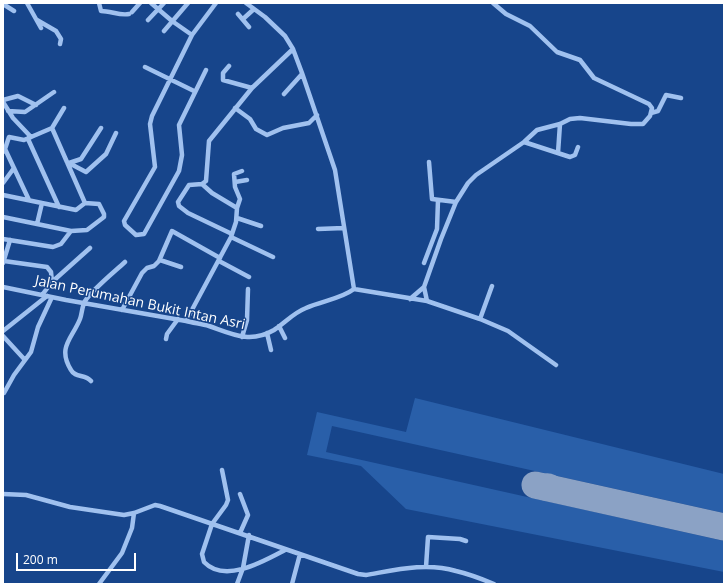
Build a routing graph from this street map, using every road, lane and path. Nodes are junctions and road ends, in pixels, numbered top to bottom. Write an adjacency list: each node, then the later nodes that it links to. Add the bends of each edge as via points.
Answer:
1 (27, 3): 16 (street)
2 (99, 3): 3 (street, via 101,11 122,14 131,13)
3 (140, 3)
4 (151, 3): 12 (street)
5 (164, 3): 12 (street)
6 (188, 3): 18 (street)
7 (216, 3): 22 (street)
8 (246, 3): 11 (street)
9 (493, 3): 40 (street, via 506,14 530,26 557,52 580,60 594,78 649,104 652,108)
10 (3, 4): 13 (street)
11 (254, 9): 15 (street); 24 (street, via 281,31)
12 (158, 10): 17 (street); 18 (street)
13 (14, 11)
14 (238, 14): 15 (street)
15 (243, 19): 19 (street)
16 (36, 20): 20 (street); 23 (street, via 56,31 61,39)
17 (148, 20)
18 (172, 21): 21 (street); 22 (street)
19 (249, 27)
20 (41, 28)
21 (164, 30)
22 (192, 35): 29 (street)
23 (60, 44)
24 (293, 49): 28 (street); 30 (street)
25 (229, 66): 30 (street, via 223,73 223,80)
26 (145, 67): 29 (street)
27 (206, 70): 31 (street)
28 (302, 74): 33 (street); 41 (street)
29 (169, 79): 31 (street); 31 (street, via 151,120 155,167 124,221 136,235 142,236 145,233 179,171 182,155 179,125)
30 (252, 88): 38 (street)
31 (194, 91)
32 (54, 92): 36 (street)
33 (284, 94)
34 (681, 98): 40 (street, via 666,95 658,111)
35 (3, 101): 36 (street, via 18,96); 39 (street)
36 (36, 105): 39 (street, via 22,113)
37 (64, 108): 43 (street)
38 (235, 108): 41 (street, via 250,119 256,129 267,135 283,128 308,123); 58 (street, via 209,141 206,181)
39 (8, 111): 46 (street)
40 (651, 113): 42 (street, via 643,124 580,118)
41 (317, 115): 71 (street, via 335,170)
42 (560, 124): 47 (street, via 537,130); 50 (street)
43 (52, 128): 46 (street); 52 (street)
44 (101, 128): 52 (street, via 81,159)
45 (116, 133): 52 (street, via 106,153 87,172 82,172)
46 (30, 138): 49 (street, via 21,140 9,137); 65 (street)
47 (524, 142): 50 (street); 63 (street, via 476,175 463,189)
48 (578, 147): 50 (street, via 573,156)
49 (4, 150): 53 (street)
50 (558, 153)
51 (429, 162): 61 (street, via 431,196)
52 (68, 163): 62 (street)
53 (14, 168): 57 (street); 60 (street)
54 (242, 171): 56 (street, via 235,173)
55 (247, 180): 56 (street)
56 (234, 182): 66 (street, via 240,197)
57 (3, 183)
58 (202, 184): 66 (street, via 214,195); 74 (street, via 188,186 178,202 179,206)
59 (3, 195): 60 (street)
60 (29, 200): 64 (street)
61 (438, 200): 63 (street); 75 (street, via 439,220)
62 (86, 202): 65 (street, via 77,210); 73 (street, via 99,204 104,218 87,230)
63 (456, 202): 77 (street)
64 (42, 203): 65 (street); 69 (street)
65 (59, 207)
66 (237, 208): 68 (street)
67 (3, 217): 69 (street)
68 (237, 218): 70 (street); 74 (street)
69 (37, 224): 73 (street)
70 (261, 226)
71 (344, 228): 72 (street); 93 (street)
72 (318, 229)
73 (71, 231): 78 (street, via 64,241 53,247)
74 (231, 235): 80 (street); 82 (street)
75 (435, 237): 77 (street); 85 (street)
76 (3, 239): 78 (street)
77 (441, 239): 91 (street)
78 (10, 240): 83 (street)
79 (90, 248): 88 (street)
80 (273, 257)
81 (160, 260): 82 (street, via 172,231); 86 (street); 99 (street, via 142,273)
82 (220, 260): 87 (street); 102 (street)
83 (3, 262): 88 (street, via 46,268 51,272)
84 (125, 262): 98 (street)
85 (424, 263)
86 (181, 267)
87 (249, 277)
88 (52, 282): 94 (street)
89 (492, 286): 101 (street)
90 (3, 287): 94 (street, Jalan Perumahan Bukit Intan Asri)
91 (424, 287): 96 (street); 97 (street)
92 (248, 289): 107 (street, via 247,320)
93 (354, 289): 96 (street); 103 (street, Jalan Perumahan Bukit Intan Asri, via 300,310)
94 (42, 295): 95 (street, Jalan Perumahan Bukit Intan Asri)
95 (50, 297): 98 (street, Jalan Perumahan Bukit Intan Asri); 104 (street); 111 (street, via 33,348)
96 (410, 299): 97 (street)
97 (426, 301): 101 (street)
98 (84, 302): 99 (street, Jalan Perumahan Bukit Intan Asri); 113 (street, via 79,322 66,345 66,355 73,373 86,376)
99 (122, 310): 100 (street, Jalan Perumahan Bukit Intan Asri)
100 (178, 319): 102 (street, Jalan Perumahan Bukit Intan Asri); 109 (street)
101 (480, 319): 112 (street, via 508,331)
102 (186, 321): 107 (street, Jalan Perumahan Bukit Intan Asri)
103 (279, 326): 105 (street, Jalan Perumahan Bukit Intan Asri); 108 (street)
104 (3, 331)
105 (267, 333): 107 (street, Jalan Perumahan Bukit Intan Asri); 110 (street)
106 (3, 336): 111 (street)
107 (242, 337)
108 (285, 338)
109 (166, 339)
110 (271, 350)
111 (25, 360): 114 (street)
112 (556, 365)
113 (91, 381)
114 (4, 393)
115 (222, 470): 119 (street, via 228,500)
116 (3, 494): 118 (street, via 26,495 124,515)
117 (240, 494): 120 (street, via 248,515)
118 (134, 514): 119 (street, via 155,505); 127 (street, via 132,528 122,553)
119 (212, 524): 120 (street); 126 (street, via 202,560 220,570)
120 (240, 533): 121 (street)
121 (248, 535): 123 (street); 126 (street)
122 (466, 541): 125 (street, via 428,537)
123 (285, 550): 124 (street); 126 (street, via 264,562)
124 (300, 554): 125 (street, via 366,575); 129 (street)
125 (426, 567): 130 (street, via 455,570)
126 (243, 568): 128 (street)
127 (99, 584)
128 (237, 584)
129 (292, 584)
130 (494, 584)

